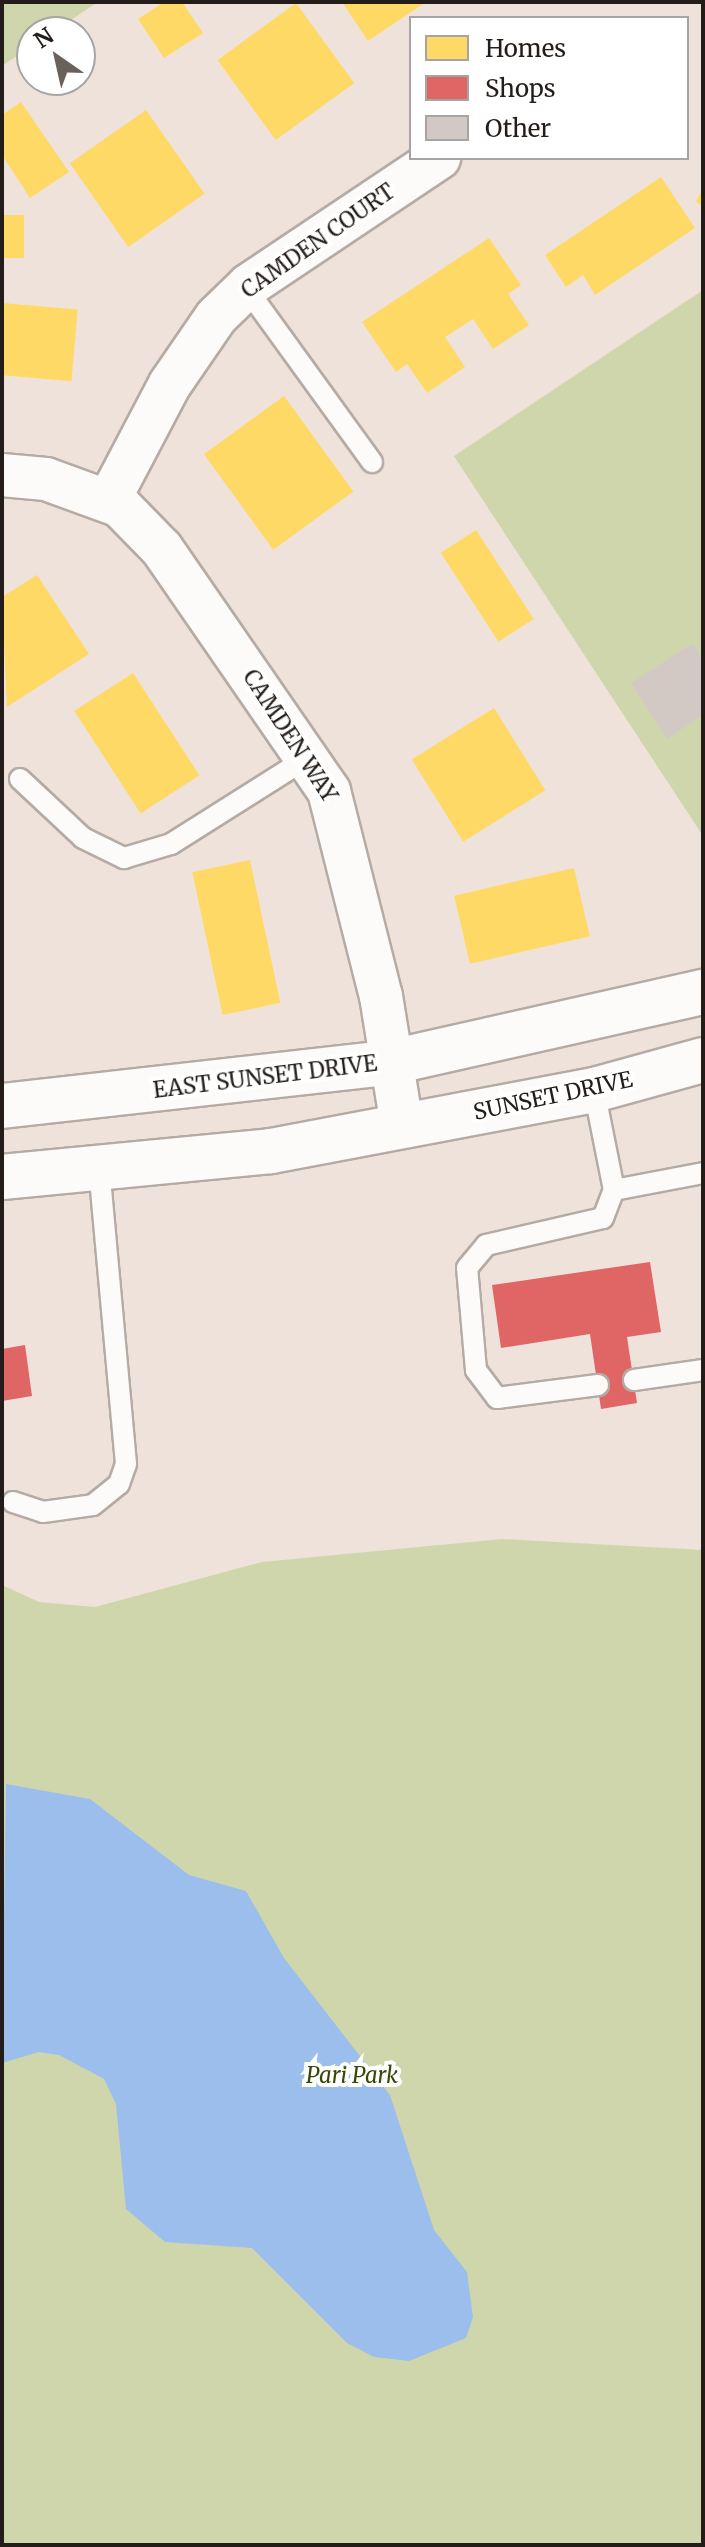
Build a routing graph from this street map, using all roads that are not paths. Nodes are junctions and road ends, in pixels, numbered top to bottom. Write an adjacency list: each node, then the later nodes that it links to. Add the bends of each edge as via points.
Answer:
1 (436, 160): 2 (street, CAMDEN COURT)
2 (246, 288): 3 (lane); 5 (street, CAMDEN COURT, via 170,384)
3 (372, 462)
4 (2, 475): 5 (street, CAMDEN WAY, via 46,479)
5 (109, 500): 6 (street, CAMDEN WAY, via 162,549)
6 (307, 758): 7 (lane, via 171,844 124,858 83,838); 10 (street, CAMDEN WAY, via 340,816)
7 (20, 779)
8 (703, 992): 10 (main road, EAST SUNSET DRIVE, via 526,1037)
9 (703, 1060): 11 (main road, SUNSET DRIVE)
10 (392, 1062): 12 (main road, EAST SUNSET DRIVE); 13 (street, CAMDEN WAY)
11 (594, 1090): 13 (main road, SUNSET DRIVE); 17 (lane)
12 (2, 1106)
13 (402, 1126): 14 (main road, via 271,1151)
14 (99, 1168): 16 (main road); 21 (lane, via 126,1464 119,1484 93,1505 43,1512)
15 (703, 1173): 17 (lane)
16 (2, 1177)
17 (614, 1190): 20 (lane, via 603,1218 486,1245 467,1268 476,1370 497,1398)
18 (703, 1370): 19 (lane)
19 (634, 1380)
20 (598, 1385)
21 (13, 1502)

